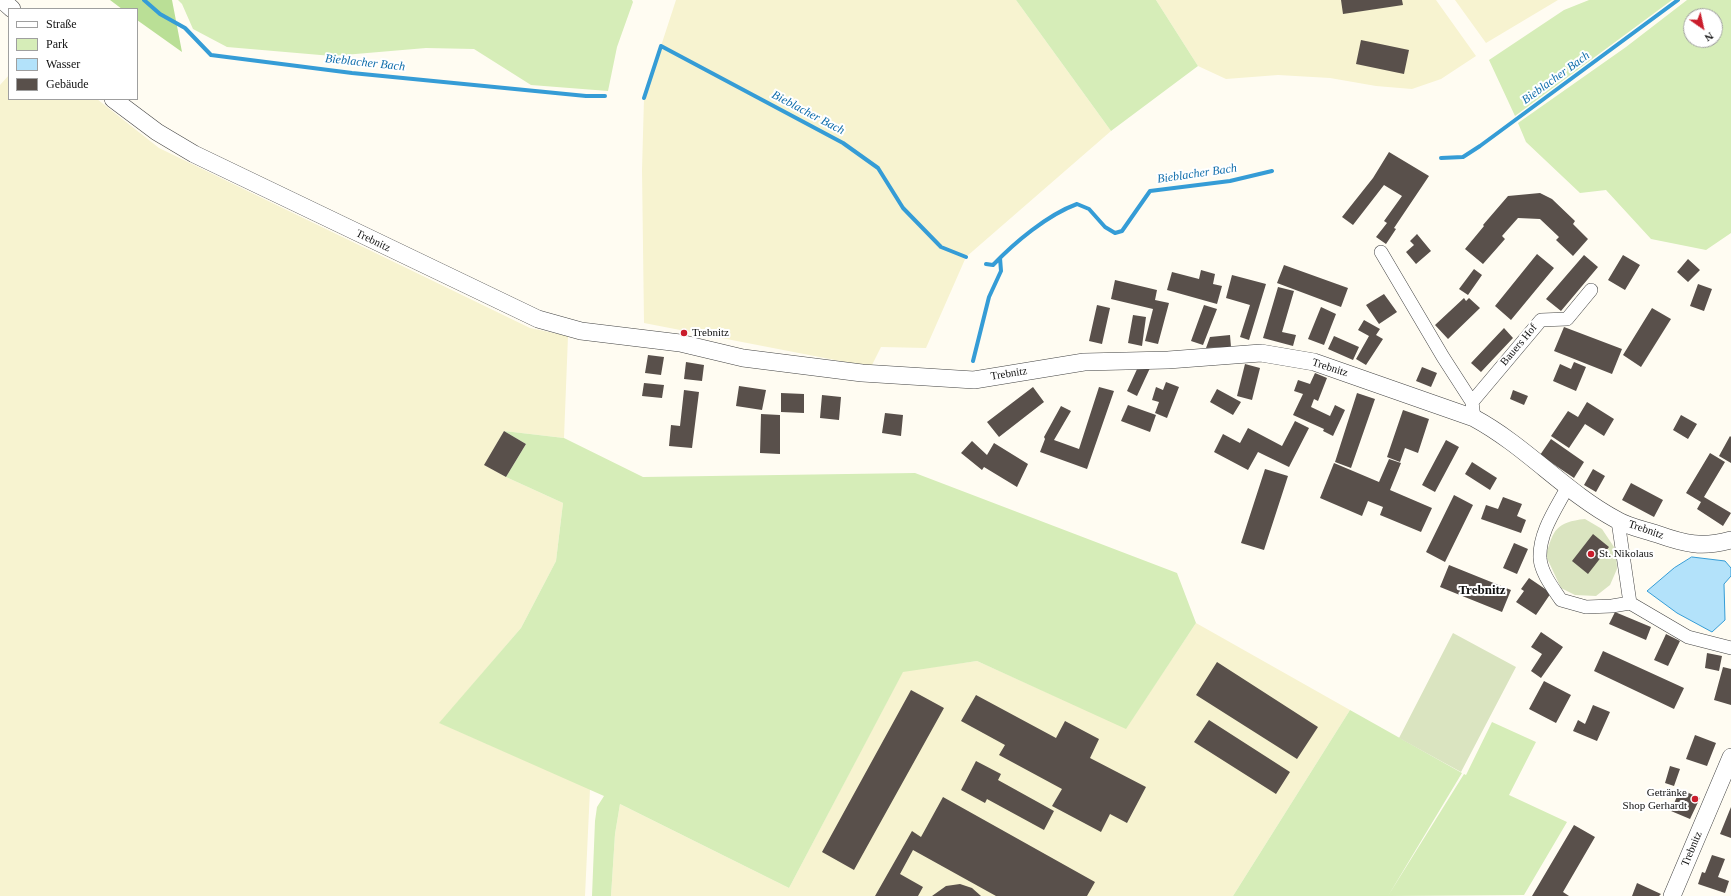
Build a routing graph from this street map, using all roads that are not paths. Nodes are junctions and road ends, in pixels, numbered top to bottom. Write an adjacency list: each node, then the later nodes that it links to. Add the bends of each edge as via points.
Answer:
1 (2, 0): 2 (street)
2 (11, 8)
3 (113, 100): 7 (street, Trebnitz, via 157,132 194,154 538,319 581,331 680,343 743,358 862,374 974,380 1084,362 1168,360 1261,353 1314,362)
4 (1381, 252): 6 (street)
5 (1592, 290): 6 (street, Bauers Hof, via 1567,319 1541,320)
6 (1472, 402): 7 (street)
7 (1474, 418): 8 (street, Trebnitz, via 1493,428)
8 (1568, 486): 9 (street, Trebnitz); 11 (street, via 1542,537 1540,560 1548,580 1561,600 1586,607)
9 (1618, 521): 10 (street, Trebnitz, via 1681,542 1712,545); 11 (street, Trebnitz)
10 (1731, 540)
11 (1630, 603): 12 (street, via 1688,637)
12 (1731, 648)
13 (1731, 757): 14 (street, Trebnitz)
14 (1672, 896)

